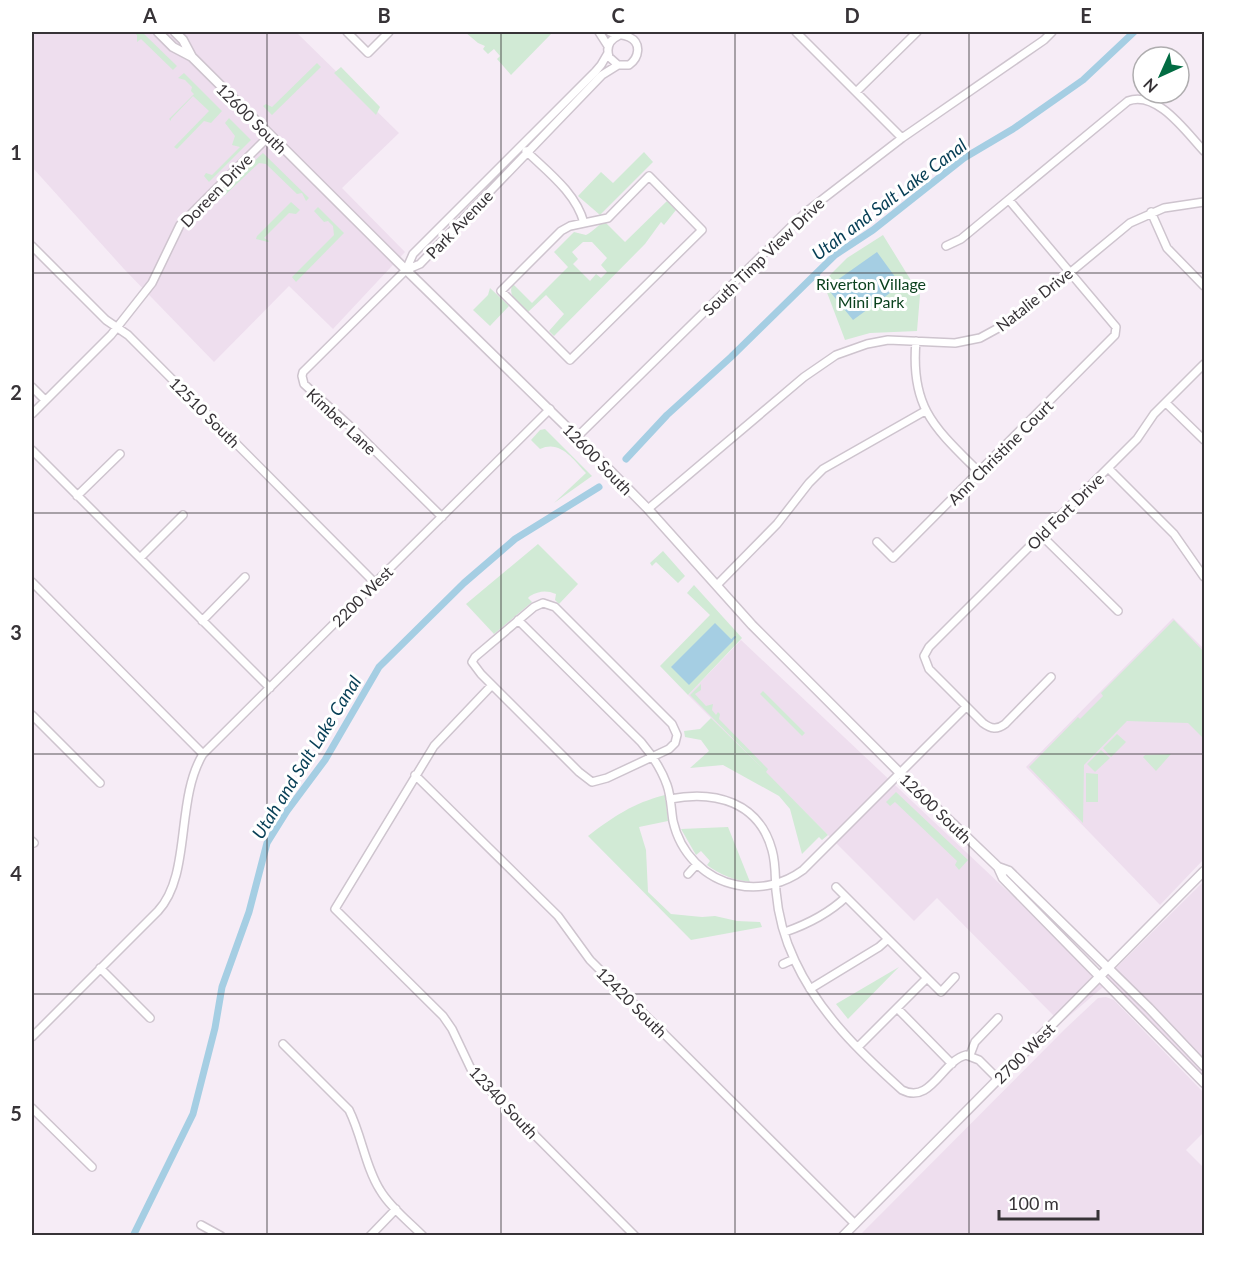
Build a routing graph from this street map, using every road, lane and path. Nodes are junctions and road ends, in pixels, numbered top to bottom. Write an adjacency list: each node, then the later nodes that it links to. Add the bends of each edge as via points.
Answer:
1 (158, 32): 12 (main road, 12600 South, via 173,47)
2 (175, 32): 12 (main road, 12600 South)
3 (347, 32): 4 (street, via 368,53)
4 (389, 32)
5 (599, 32): 11 (street)
6 (610, 32): 10 (street, Park Avenue)
7 (796, 32): 14 (street)
8 (917, 32): 14 (street)
9 (1052, 32): 16 (street, South Timp View Drive)
10 (618, 36): 11 (street, Park Avenue); 13 (street, Park Avenue, via 632,38 638,50 633,63)
11 (608, 49): 13 (street, via 611,61); 17 (street, Park Avenue, via 600,67)
12 (192, 57): 15 (main road, 12600 South)
13 (618, 65): 19 (street, Park Avenue, via 602,75)
14 (856, 92): 16 (street)
15 (270, 135): 26 (main road, 12600 South); 29 (street, Doreen Drive, via 180,225 152,283)
16 (902, 138): 38 (street, South Timp View Drive, via 806,212)
17 (520, 146): 19 (street); 26 (street, Park Avenue, via 412,256)
18 (1204, 151): 20 (street, via 1160,106 1146,99 1134,99 1123,104)
19 (528, 153): 23 (street, via 572,197); 26 (street, Park Avenue, via 420,264)
20 (1009, 200): 25 (street, via 961,239); 27 (street)
21 (1204, 202): 22 (street, Natalie Drive)
22 (1151, 212): 27 (street, Natalie Drive, via 1120,230); 28 (street, via 1167,248)
23 (584, 223): 23 (street, via 561,231 501,291 570,360 702,230 649,176 608,218)
24 (32, 246): 29 (street, 12510 South)
25 (946, 246)
26 (406, 270): 35 (main road, 12600 South); 47 (street, Kimber Lane, via 302,376 304,384)
27 (1070, 272): 30 (street, Natalie Drive, via 1013,320 980,338 955,343); 43 (street, Ann Christine Court, via 1116,331)
28 (1204, 286)
29 (117, 327): 33 (street, Doreen Drive); 54 (street, 12510 South)
30 (916, 341): 36 (street, via 915,377); 45 (street, Natalie Drive, via 888,340 848,350 825,361)
31 (1204, 364): 34 (street, Old Fort Drive)
32 (32, 387): 33 (street)
33 (45, 400): 37 (street, Doreen Drive)
34 (1166, 402): 39 (street); 42 (street, Old Fort Drive)
35 (550, 409): 38 (main road, 12600 South); 47 (street, 2200 West)
36 (925, 411): 43 (street, via 943,436); 55 (street, via 823,469 777,524)
37 (32, 414)
38 (577, 437): 45 (main road, 12600 South)
39 (1204, 440)
40 (32, 450): 44 (street)
41 (120, 454): 44 (street)
42 (1108, 468): 48 (street, Old Fort Drive); 52 (street, via 1174,534)
43 (979, 472): 49 (street, Ann Christine Court, via 892,558)
44 (78, 496): 50 (street)
45 (648, 509): 55 (main road, 12600 South)
46 (183, 515): 50 (street)
47 (441, 517): 54 (street, 2200 West)
48 (1041, 535): 56 (street); 62 (street, Old Fort Drive, via 924,656 929,669)
49 (877, 542)
50 (140, 558): 58 (street)
51 (246, 577): 58 (street)
52 (1204, 577)
53 (32, 582): 64 (street)
54 (375, 583): 61 (street, 2200 West)
55 (717, 585): 66 (main road, 12600 South)
56 (1118, 611)
57 (518, 620): 60 (street, via 472,662); 65 (street); 65 (street, via 543,603 555,607 675,727 675,743)
58 (202, 621): 61 (street)
59 (1051, 677): 62 (street, via 999,728 983,723)
60 (492, 685): 65 (street, via 592,782); 67 (street, via 447,731)
61 (270, 688): 64 (street, 2200 West)
62 (966, 706): 66 (street)
63 (32, 715): 68 (street)
64 (203, 754): 81 (street, 2200 West, via 189,791 171,893)
65 (653, 756): 69 (street)
66 (900, 773): 71 (main road, 12600 South); 74 (street, via 808,866)
67 (416, 775): 101 (street, 12420 South, via 558,916 590,960); 106 (street, 12340 South, via 335,909 443,1016 471,1069 487,1087)
68 (100, 783)
69 (670, 799): 70 (street, via 677,834); 74 (street, via 706,795 746,810 767,837)
70 (697, 864): 73 (street); 74 (street, via 730,884)
71 (998, 867): 82 (main road, 12600 South, via 1010,871); 83 (main road, 12600 South, via 1003,878)
72 (1204, 871): 82 (main road, 2700 West)
73 (688, 874)
74 (776, 884): 77 (street)
75 (836, 887): 76 (street)
76 (846, 897): 77 (street, via 811,922); 78 (street)
77 (785, 932): 79 (street)
78 (888, 939): 85 (street); 86 (street)
79 (794, 959): 80 (street); 86 (street)
80 (783, 964)
81 (100, 968): 88 (street); 90 (street, 2200 West)
82 (1108, 968): 83 (main road, 2700 West); 95 (main road, 12600 South)
83 (1100, 975): 96 (main road, 2700 West); 97 (main road, 12600 South)
84 (955, 977): 85 (street, via 941,992)
85 (927, 978): 87 (street)
86 (810, 989): 92 (street)
87 (897, 1008): 92 (street); 94 (street)
88 (150, 1018)
89 (998, 1018): 93 (street, via 975,1042)
90 (32, 1037)
91 (283, 1044): 100 (street, via 349,1110 375,1180)
92 (858, 1047): 94 (street, via 911,1094 924,1090)
93 (970, 1055): 94 (street, via 961,1056); 96 (street)
94 (952, 1064)
95 (1204, 1066)
96 (998, 1079): 101 (main road, 2700 West)
97 (1204, 1083)
98 (32, 1108): 99 (street)
99 (92, 1167)
100 (396, 1209): 104 (street); 105 (street)
101 (855, 1224): 107 (main road, 2700 West)
102 (201, 1225): 103 (street)
103 (221, 1236)
104 (370, 1236)
105 (423, 1236)
106 (635, 1236)
107 (843, 1236)

